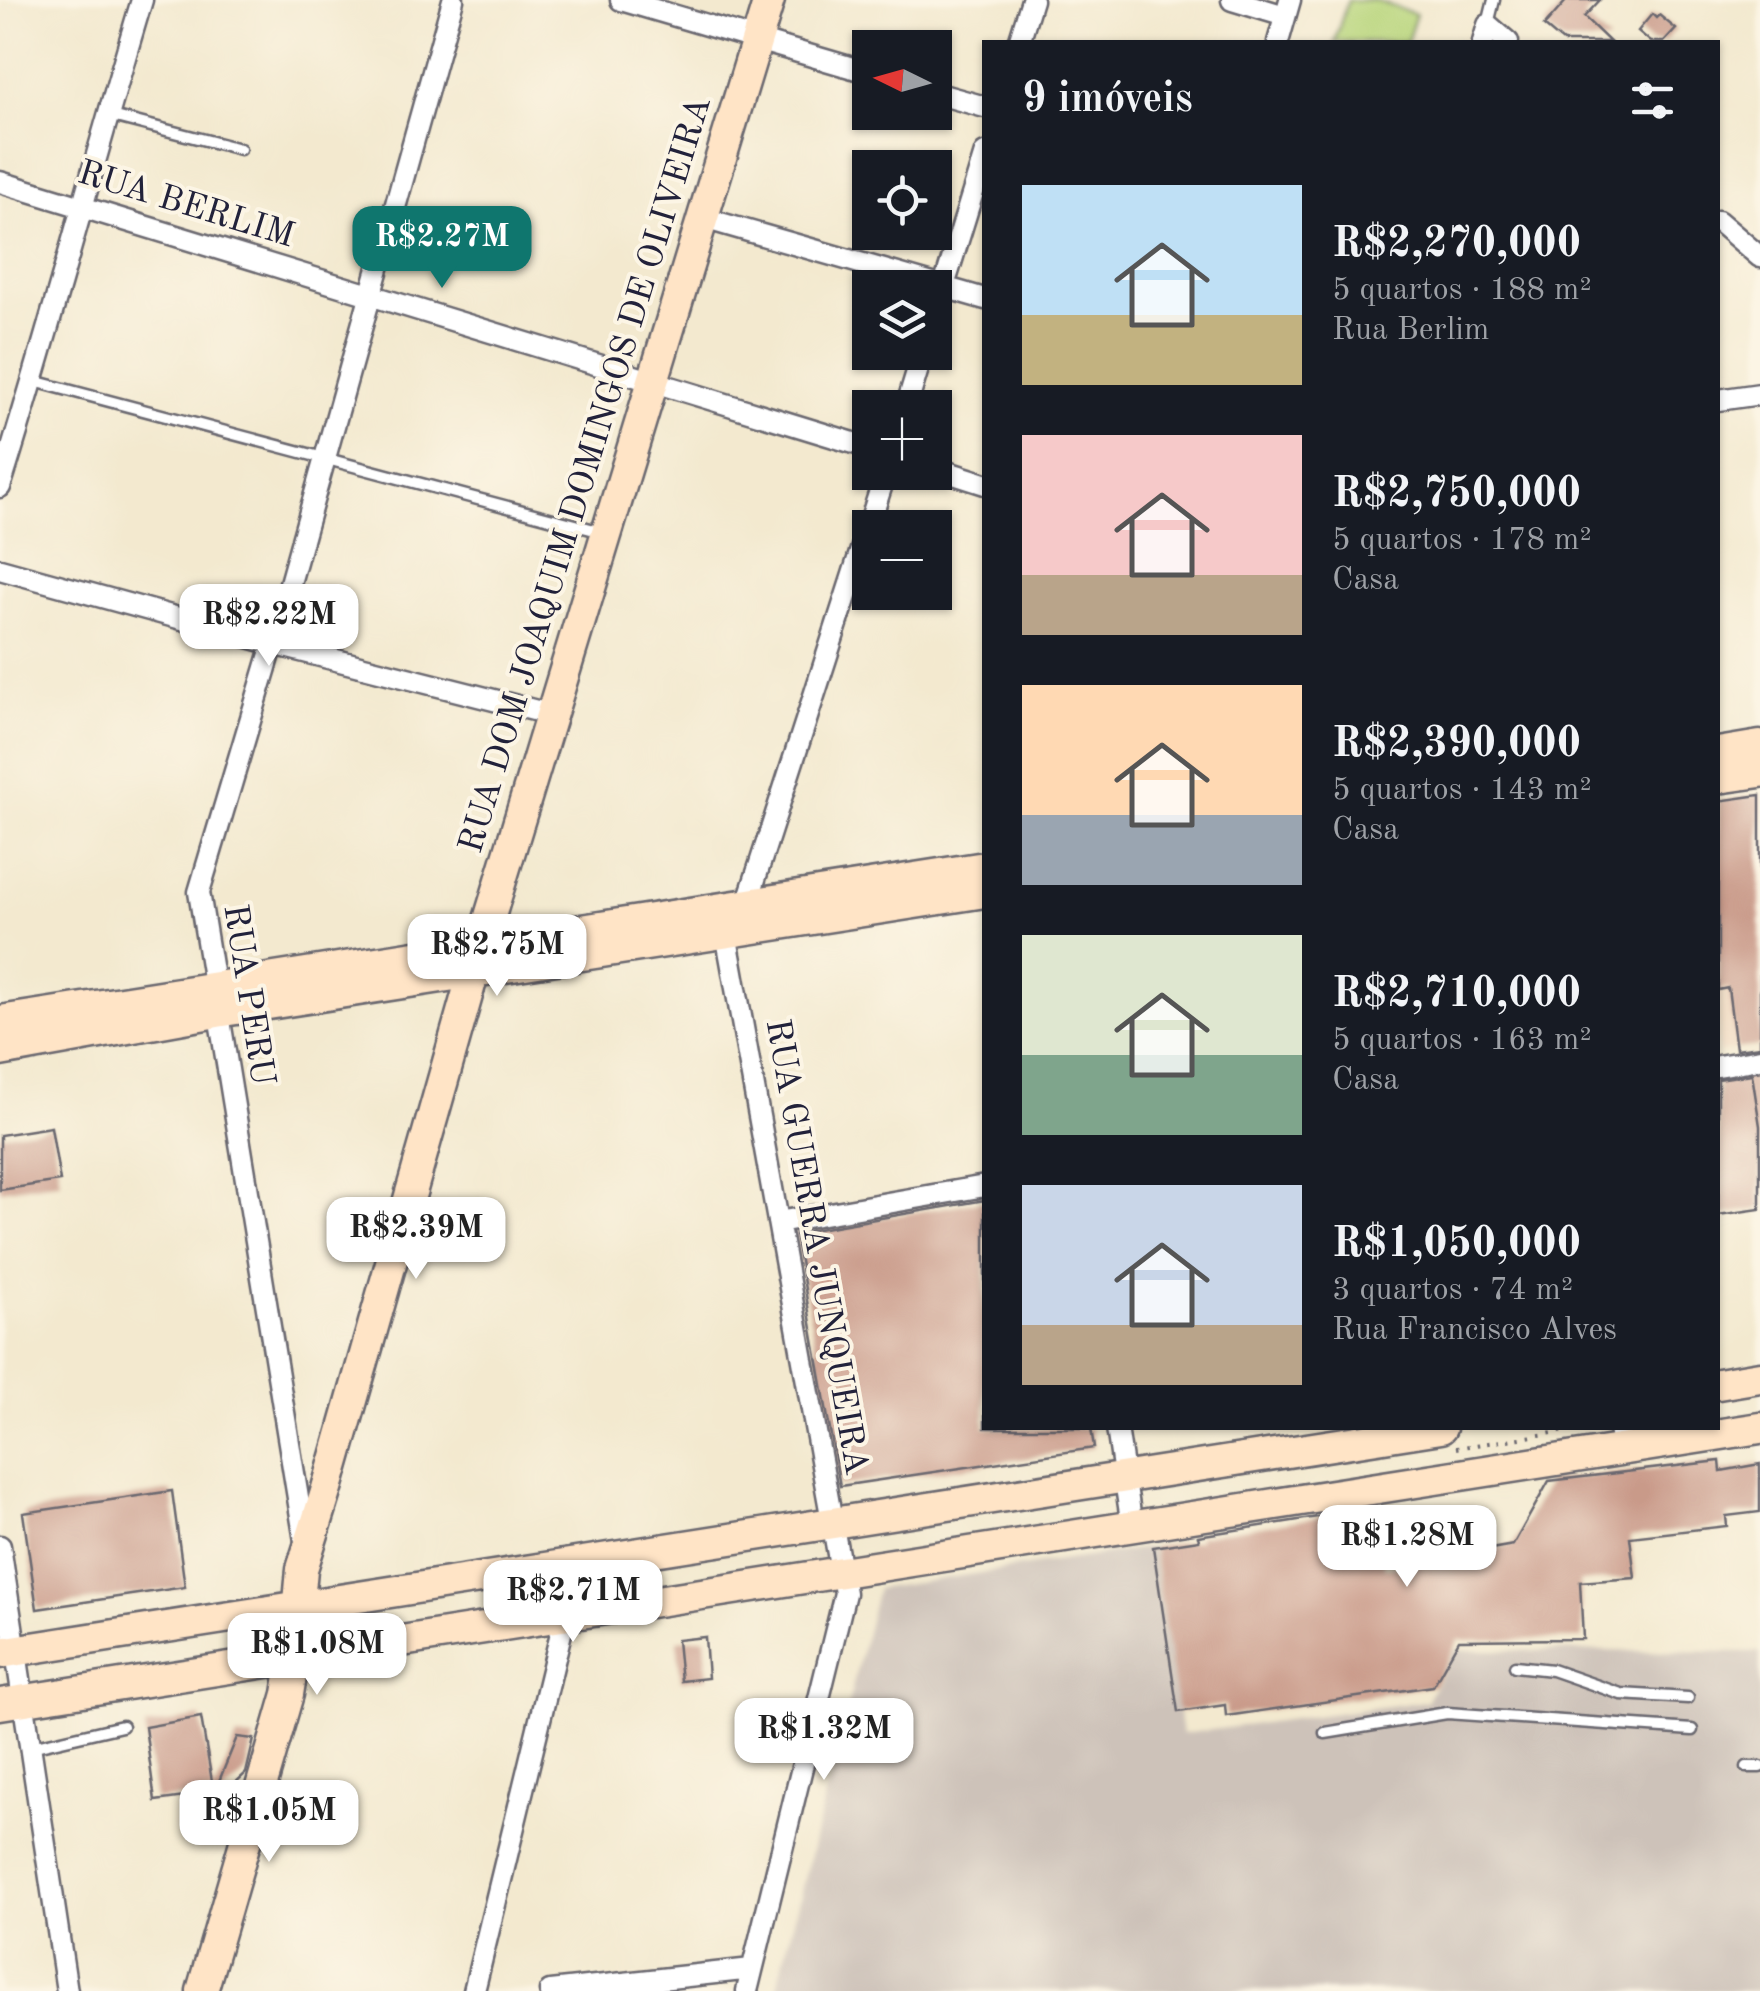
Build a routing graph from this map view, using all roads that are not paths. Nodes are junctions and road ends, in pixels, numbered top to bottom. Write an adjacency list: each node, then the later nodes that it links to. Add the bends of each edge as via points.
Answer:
1 (142, 0): 16 (street)
2 (454, 0): 27 (street, RUA PERU)
3 (621, 0): 10 (street)
4 (769, 0): 10 (street, RUA DOM JOAQUIM DOMINGOS DE OLIVEIRA)
5 (1032, 0): 11 (street)
6 (1232, 0): 8 (street)
7 (1494, 0): 9 (lane)
8 (1287, 8): 12 (street)
9 (1486, 34)
10 (757, 40): 13 (street); 21 (street, RUA DOM JOAQUIM DOMINGOS DE OLIVEIRA)
11 (1020, 40)
12 (1279, 40)
13 (852, 68)
14 (952, 97): 15 (street)
15 (982, 106)
16 (107, 114): 17 (lane); 20 (street)
17 (240, 149)
18 (982, 163): 25 (street)
19 (0, 182): 20 (street, RUA BERLIM)
20 (80, 206): 27 (street, RUA BERLIM); 29 (street)
21 (704, 218): 24 (street); 30 (street, RUA DOM JOAQUIM DOMINGOS DE OLIVEIRA)
22 (1720, 222): 23 (street)
23 (1760, 256)
24 (885, 270)
25 (949, 270)
26 (952, 289): 28 (street)
27 (369, 295): 30 (street, RUA BERLIM); 34 (street, RUA PERU)
28 (982, 298)
29 (34, 381): 34 (lane); 37 (street)
30 (654, 382): 33 (street, RUA BERLIM); 39 (street, RUA DOM JOAQUIM DOMINGOS DE OLIVEIRA)
31 (1760, 394): 32 (street)
32 (1720, 400)
33 (852, 442)
34 (322, 460): 39 (lane); 41 (street, RUA PERU)
35 (952, 473): 36 (street)
36 (982, 483)
37 (0, 487)
38 (880, 490): 49 (street)
39 (608, 533): 42 (street, RUA DOM JOAQUIM DOMINGOS DE OLIVEIRA)
40 (0, 568): 41 (street)
41 (273, 644): 42 (street); 53 (street, RUA PERU, via 199,892)
42 (554, 715): 52 (street, RUA DOM JOAQUIM DOMINGOS DE OLIVEIRA)
43 (1760, 746): 44 (street)
44 (1720, 752)
45 (1760, 772): 46 (street)
46 (1720, 778)
47 (982, 867): 49 (street)
48 (982, 892): 50 (street)
49 (747, 904): 50 (street); 51 (street)
50 (726, 933): 51 (street); 59 (street, RUA GUERRA JUNQUEIRA)
51 (618, 937): 52 (street)
52 (477, 959): 53 (street); 71 (street, RUA DOM JOAQUIM DOMINGOS DE OLIVEIRA)
53 (215, 1000): 54 (street); 55 (street); 71 (street, RUA PERU)
54 (0, 1021)
55 (0, 1051)
56 (1760, 1059): 57 (street)
57 (1720, 1066)
58 (982, 1187): 59 (street)
59 (778, 1222): 68 (street, RUA GUERRA JUNQUEIRA)
60 (1760, 1377): 61 (street)
61 (1720, 1384)
62 (1760, 1428): 66 (street)
63 (1117, 1430): 67 (street)
64 (1413, 1430): 65 (street)
65 (1371, 1433): 67 (street)
66 (1620, 1438): 69 (street)
67 (1124, 1477): 68 (street); 69 (street)
68 (833, 1523): 72 (street); 73 (street, RUA GUERRA JUNQUEIRA)
69 (1132, 1526): 73 (street)
70 (0, 1546): 76 (street)
71 (306, 1549): 74 (street, RUA DOM JOAQUIM DOMINGOS DE OLIVEIRA)
72 (578, 1563): 74 (street); 75 (street)
73 (842, 1572): 75 (street); 85 (street, RUA GUERRA JUNQUEIRA, via 845,1593)
74 (298, 1607): 76 (street); 77 (street, RUA DOM JOAQUIM DOMINGOS DE OLIVEIRA)
75 (568, 1615): 77 (street); 88 (street)
76 (8, 1651): 80 (street)
77 (294, 1658): 80 (street); 87 (street, RUA DOM JOAQUIM DOMINGOS DE OLIVEIRA)
78 (1515, 1666): 79 (lane, via 1552,1670 1621,1694)
79 (1688, 1698)
80 (12, 1702): 84 (street)
81 (122, 1726): 84 (lane)
82 (1692, 1730): 83 (lane, via 1447,1714)
83 (1326, 1733)
84 (31, 1747): 86 (street)
85 (752, 1969): 89 (street); 90 (street, RUA GUERRA JUNQUEIRA)
86 (67, 1991)
87 (202, 1991)
88 (474, 1991)
89 (550, 1991)
90 (747, 1991)

